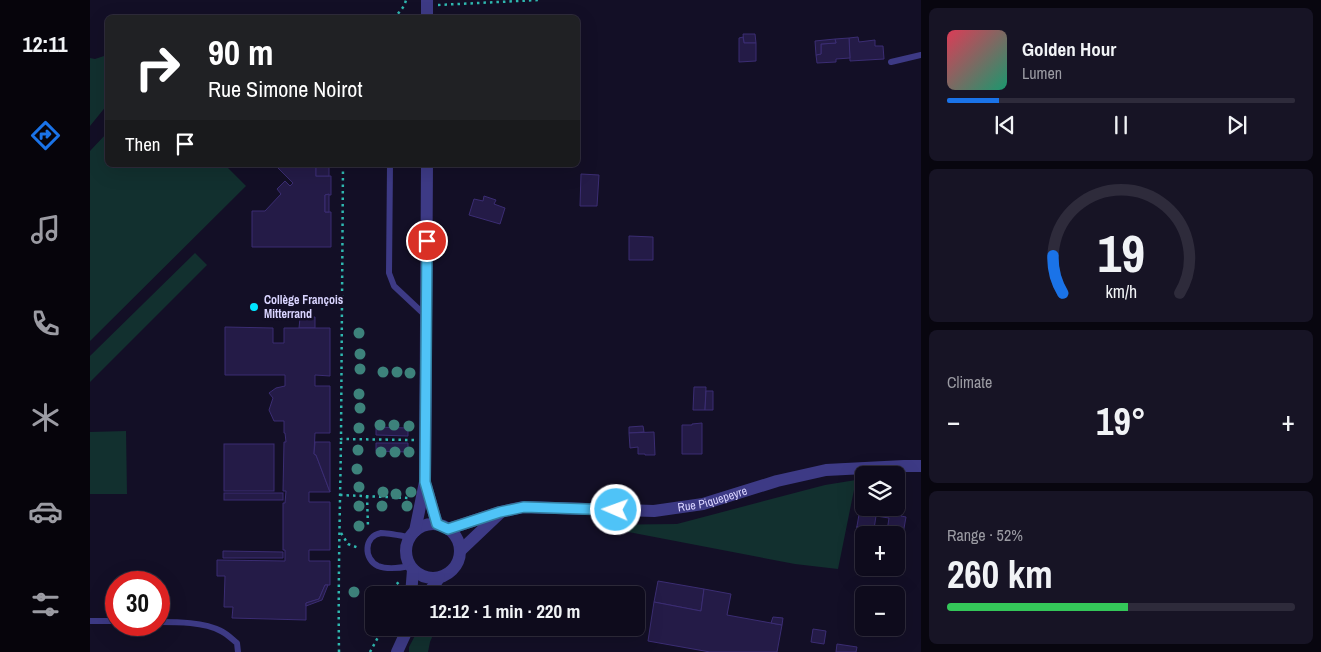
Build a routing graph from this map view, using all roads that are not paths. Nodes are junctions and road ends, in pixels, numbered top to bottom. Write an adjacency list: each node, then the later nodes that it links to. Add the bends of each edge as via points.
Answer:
1 (432, 3): 2 (street)
2 (428, 15)
3 (921, 55): 4 (lane)
4 (891, 62)
5 (390, 167): 7 (lane, via 389,272 394,286)
6 (427, 167): 7 (street)
7 (426, 317): 9 (street)
8 (921, 466): 10 (street, Rue Piquepeyre, via 826,470 703,504 654,511 524,507)
9 (425, 482): 11 (street); 12 (street)
10 (500, 512): 11 (street, Rue Piquepeyre); 13 (street)
11 (442, 527): 12 (street, Rue Piquepeyre, via 429,524); 13 (street, via 454,535)
12 (412, 534): 14 (street, via 405,552); 14 (lane, via 381,533 374,537 366,551 378,566)
13 (460, 551): 15 (street, via 454,568)
14 (412, 568): 15 (street, via 421,576); 16 (street)
15 (438, 578): 17 (street)
16 (411, 586)
17 (433, 586)
18 (90, 621): 19 (lane)
19 (105, 621)
20 (170, 622): 22 (lane, via 221,631 237,643)
21 (404, 636): 23 (street)
22 (238, 652)
23 (397, 652)

